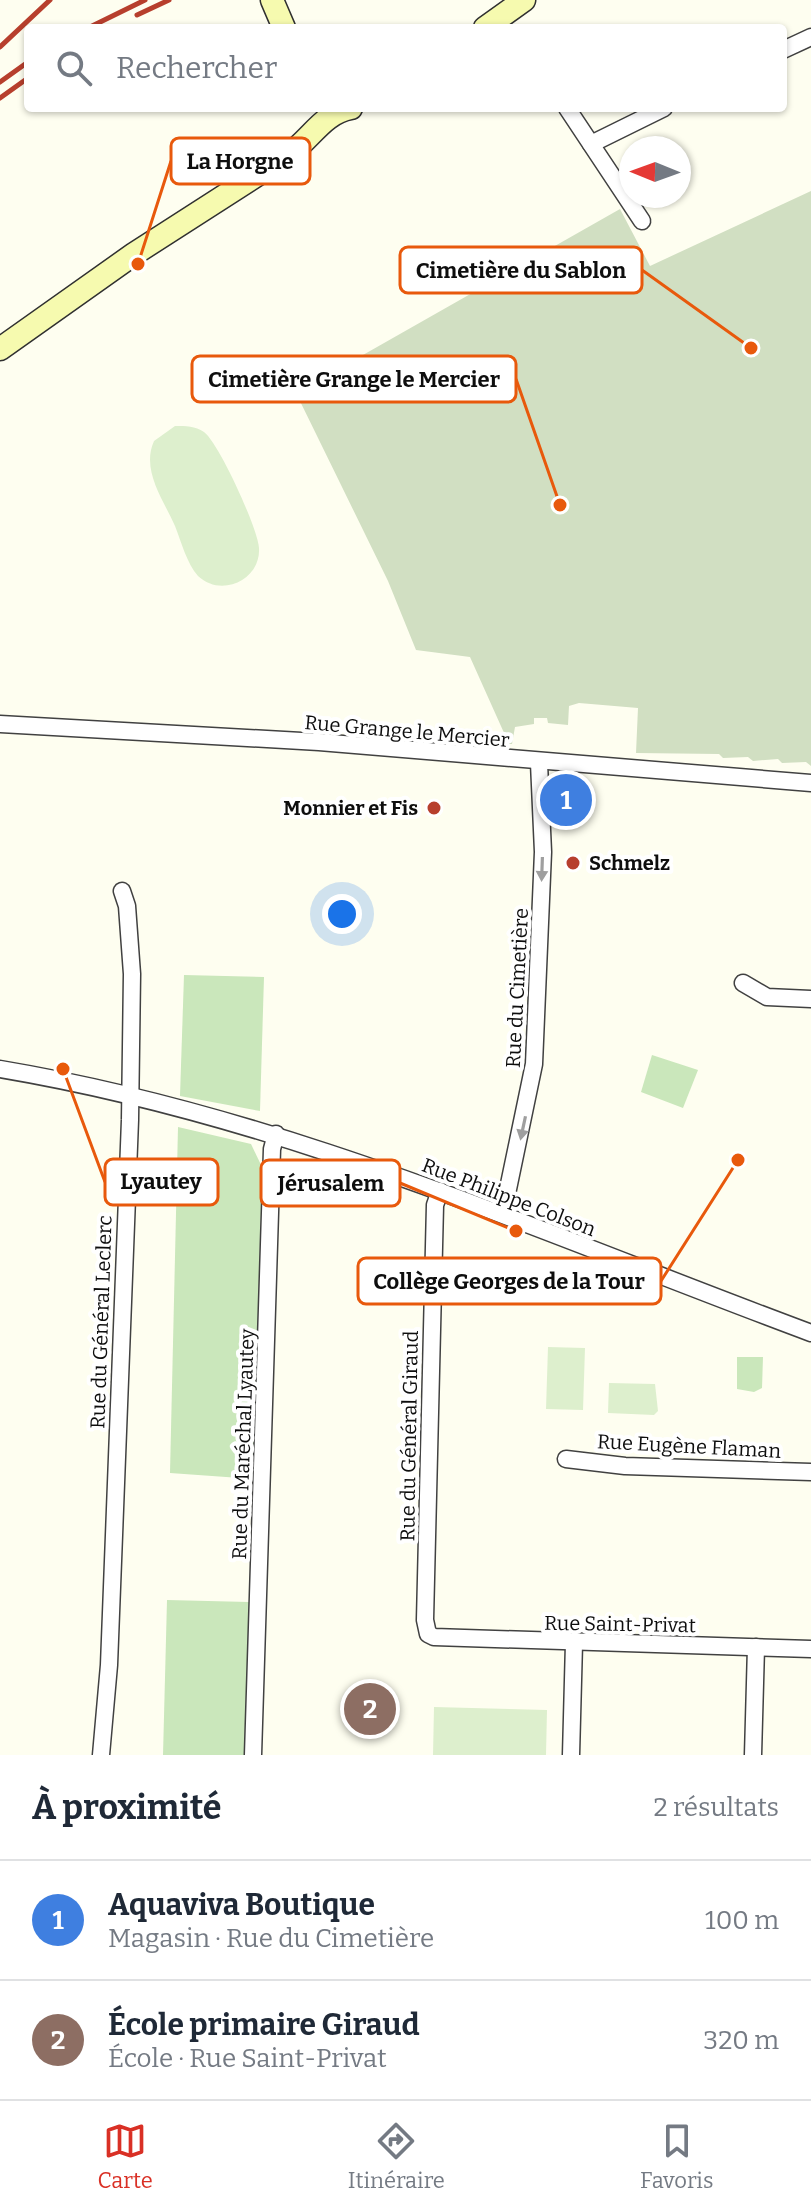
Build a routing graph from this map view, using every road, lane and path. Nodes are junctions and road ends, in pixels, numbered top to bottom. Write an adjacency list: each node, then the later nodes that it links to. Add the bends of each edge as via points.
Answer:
1 (272, 0): 4 (street)
2 (524, 0): 3 (street)
3 (509, 22)
4 (282, 24)
5 (811, 37): 6 (street)
6 (787, 48)
7 (324, 112): 12 (street, via 298,148 79,290)
8 (570, 112): 10 (street)
9 (656, 112): 10 (street)
10 (591, 144): 11 (street)
11 (642, 221)
12 (0, 349)
13 (0, 724): 14 (street, Rue Grange le Mercier, via 319,742)
14 (539, 763): 15 (street, Rue Grange le Mercier); 23 (street, Rue du Cimetière, one-way to 23, via 543,852 534,1064)
15 (811, 783)
16 (122, 891): 20 (street, Rue du Général Leclerc, via 132,974)
17 (743, 983): 18 (street, via 767,997)
18 (811, 999)
19 (0, 1069): 20 (street, Rue Philippe Colson)
20 (129, 1098): 21 (street, Rue Philippe Colson); 31 (street, Rue du Général Leclerc, via 114,1547)
21 (276, 1134): 22 (street, Rue Philippe Colson); 32 (street, Rue du Maréchal Lyautey)
22 (440, 1191): 23 (street, Rue Philippe Colson); 27 (street, Rue du Général Giraud, via 435,1205)
23 (503, 1213): 24 (street, Rue Philippe Colson)
24 (811, 1333)
25 (566, 1459): 26 (street, Rue Eugène Flaman)
26 (811, 1472)
27 (428, 1634): 28 (street, Rue Saint-Privat)
28 (574, 1643): 29 (street, Rue Saint-Privat); 33 (street)
29 (756, 1647): 30 (street, Rue Saint-Privat); 34 (street)
30 (811, 1649)
31 (101, 1755)
32 (253, 1755)
33 (571, 1755)
34 (753, 1755)

